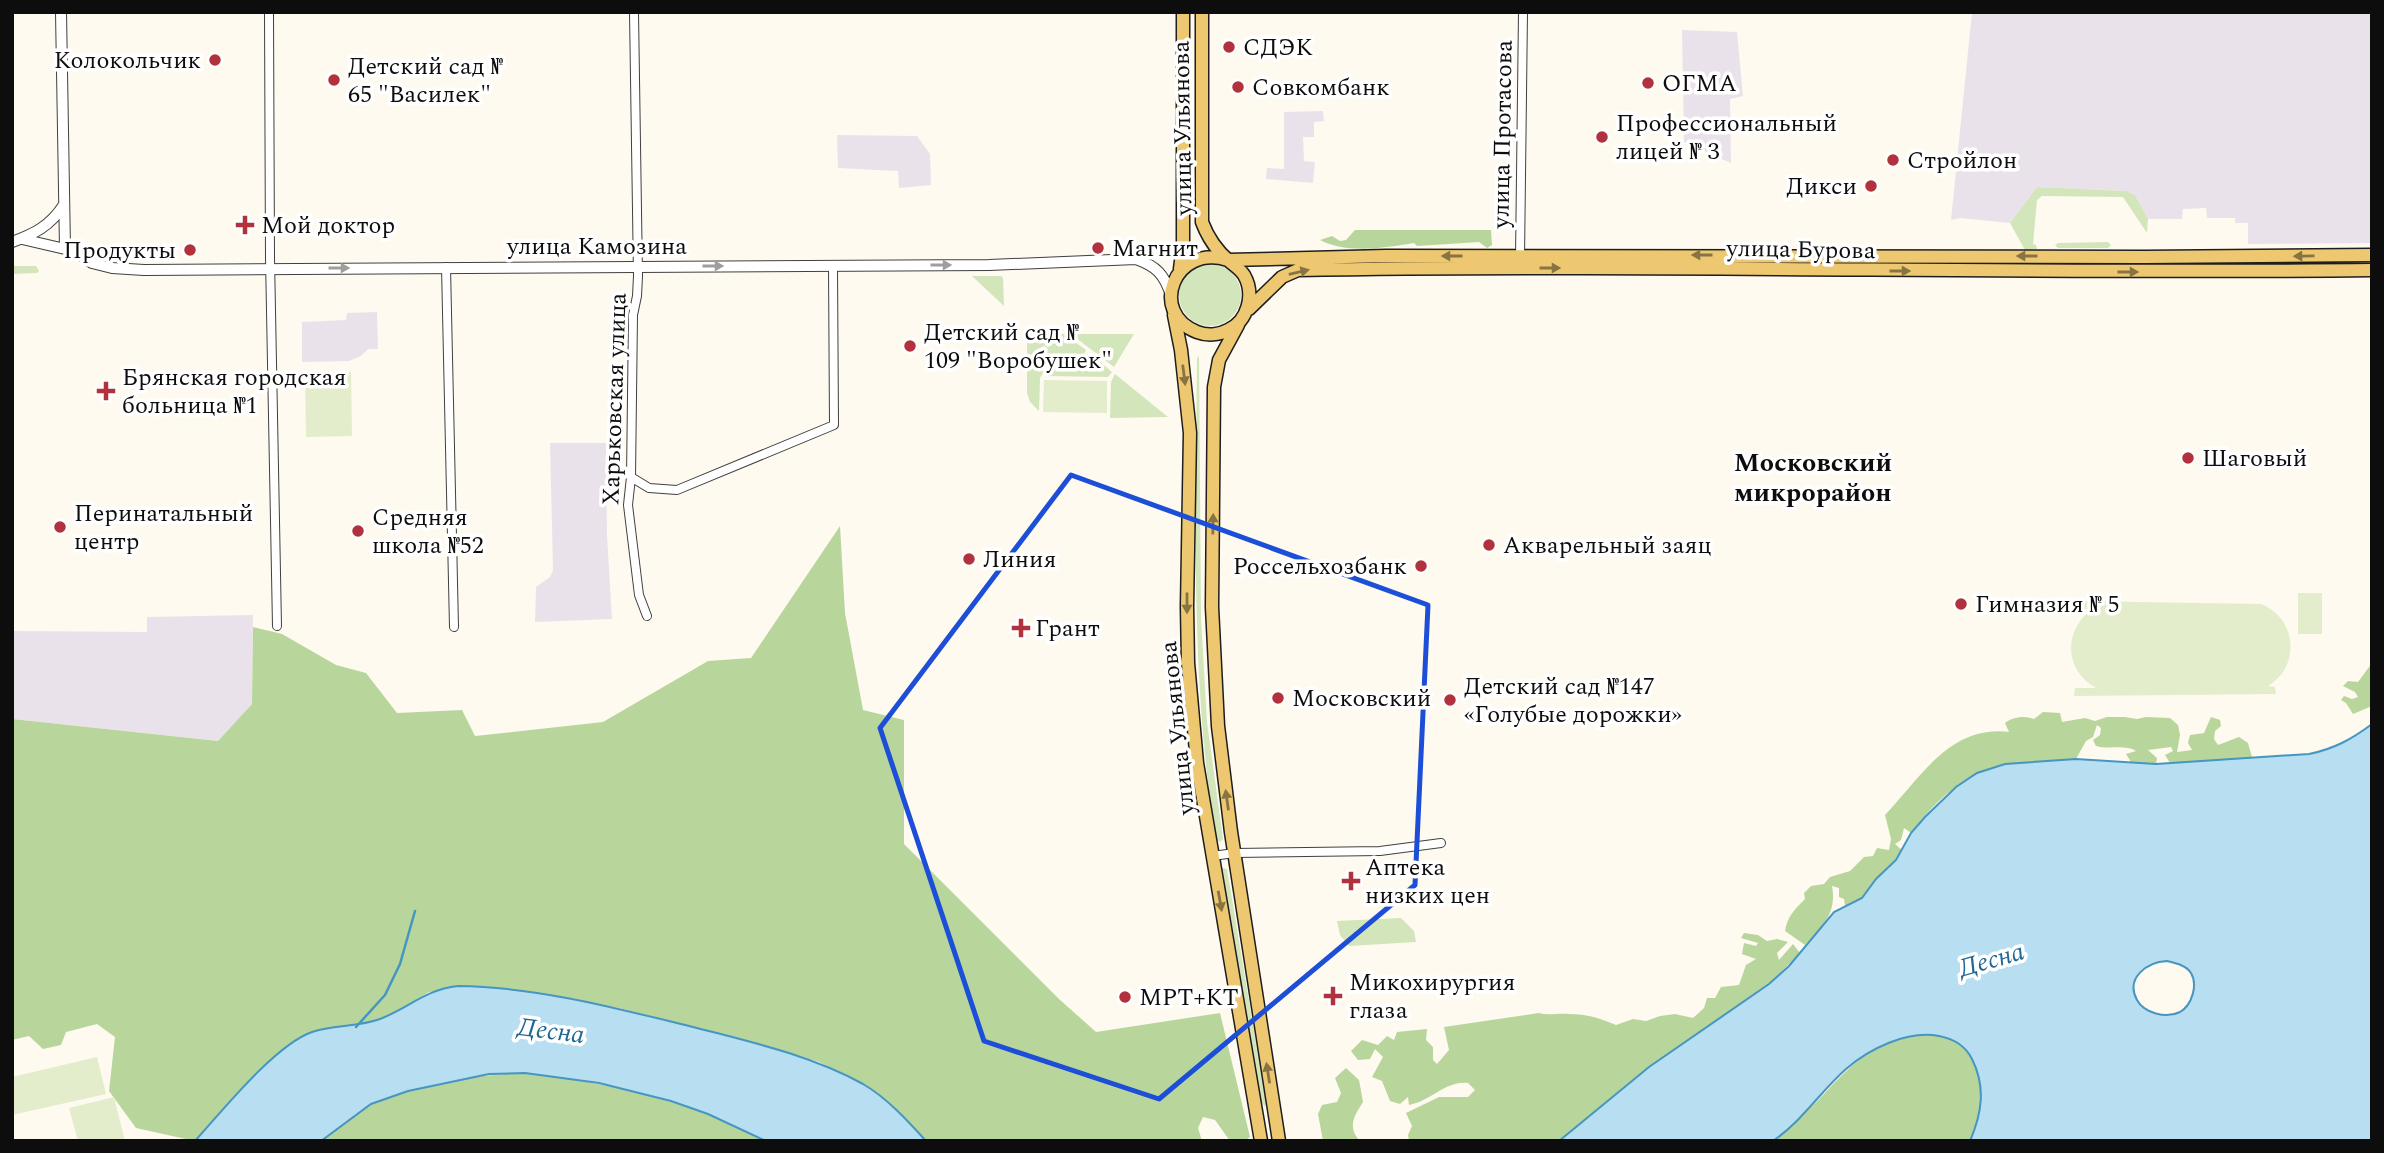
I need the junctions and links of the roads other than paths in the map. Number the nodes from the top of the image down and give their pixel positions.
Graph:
1 (61, 12) edge
2 (269, 12) edge
3 (634, 12) edge
4 (1183, 12) edge
5 (1202, 12) edge
6 (1524, 12) edge
7 (64, 206) junction
8 (17, 241) edge
9 (65, 248) junction
10 (2372, 255) edge
11 (1228, 260) junction
12 (1521, 262) junction
13 (446, 267) junction
14 (638, 267) junction
15 (833, 267) junction
16 (270, 268) junction
17 (1180, 270) junction
18 (2372, 270) edge
19 (1172, 301) junction
20 (1242, 317) junction
21 (631, 477) junction
22 (647, 616) dead end
23 (277, 626) dead end
24 (454, 627) dead end
25 (1441, 843) dead end
26 (1235, 852) junction
27 (1212, 856) junction
28 (1261, 1141) edge
29 (1279, 1141) edge

1 - 7 street
2 - 16 street
3 - 14 street, Харьковская улица
4 - 17 main road, улица Ульянова
5 - 11 main road, улица Ульянова
6 - 12 street, улица Протасова
7 - 8 street
7 - 9 street
8 - 9 street, улица Камозина
9 - 16 street, улица Камозина
10 -> 12 main road, улица Бурова
12 -> 11 main road, улица Бурова
11 - 17 main road
11 - 20 main road
12 -> 18 main road, улица Бурова
20 -> 12 main road, улица Бурова
13 - 14 street, улица Камозина
16 -> 13 street, улица Камозина
13 - 24 street
14 -> 15 street, улица Камозина
14 - 21 street, Харьковская улица
15 -> 19 street, улица Камозина
15 - 21 street
16 - 23 street
17 - 19 main road
19 - 20 main road
19 -> 27 main road, улица Ульянова
26 -> 20 main road, улица Ульянова
21 - 22 street, Харьковская улица
25 - 26 street
26 - 27 street
29 -> 26 main road, улица Ульянова
27 -> 28 main road, улица Ульянова

